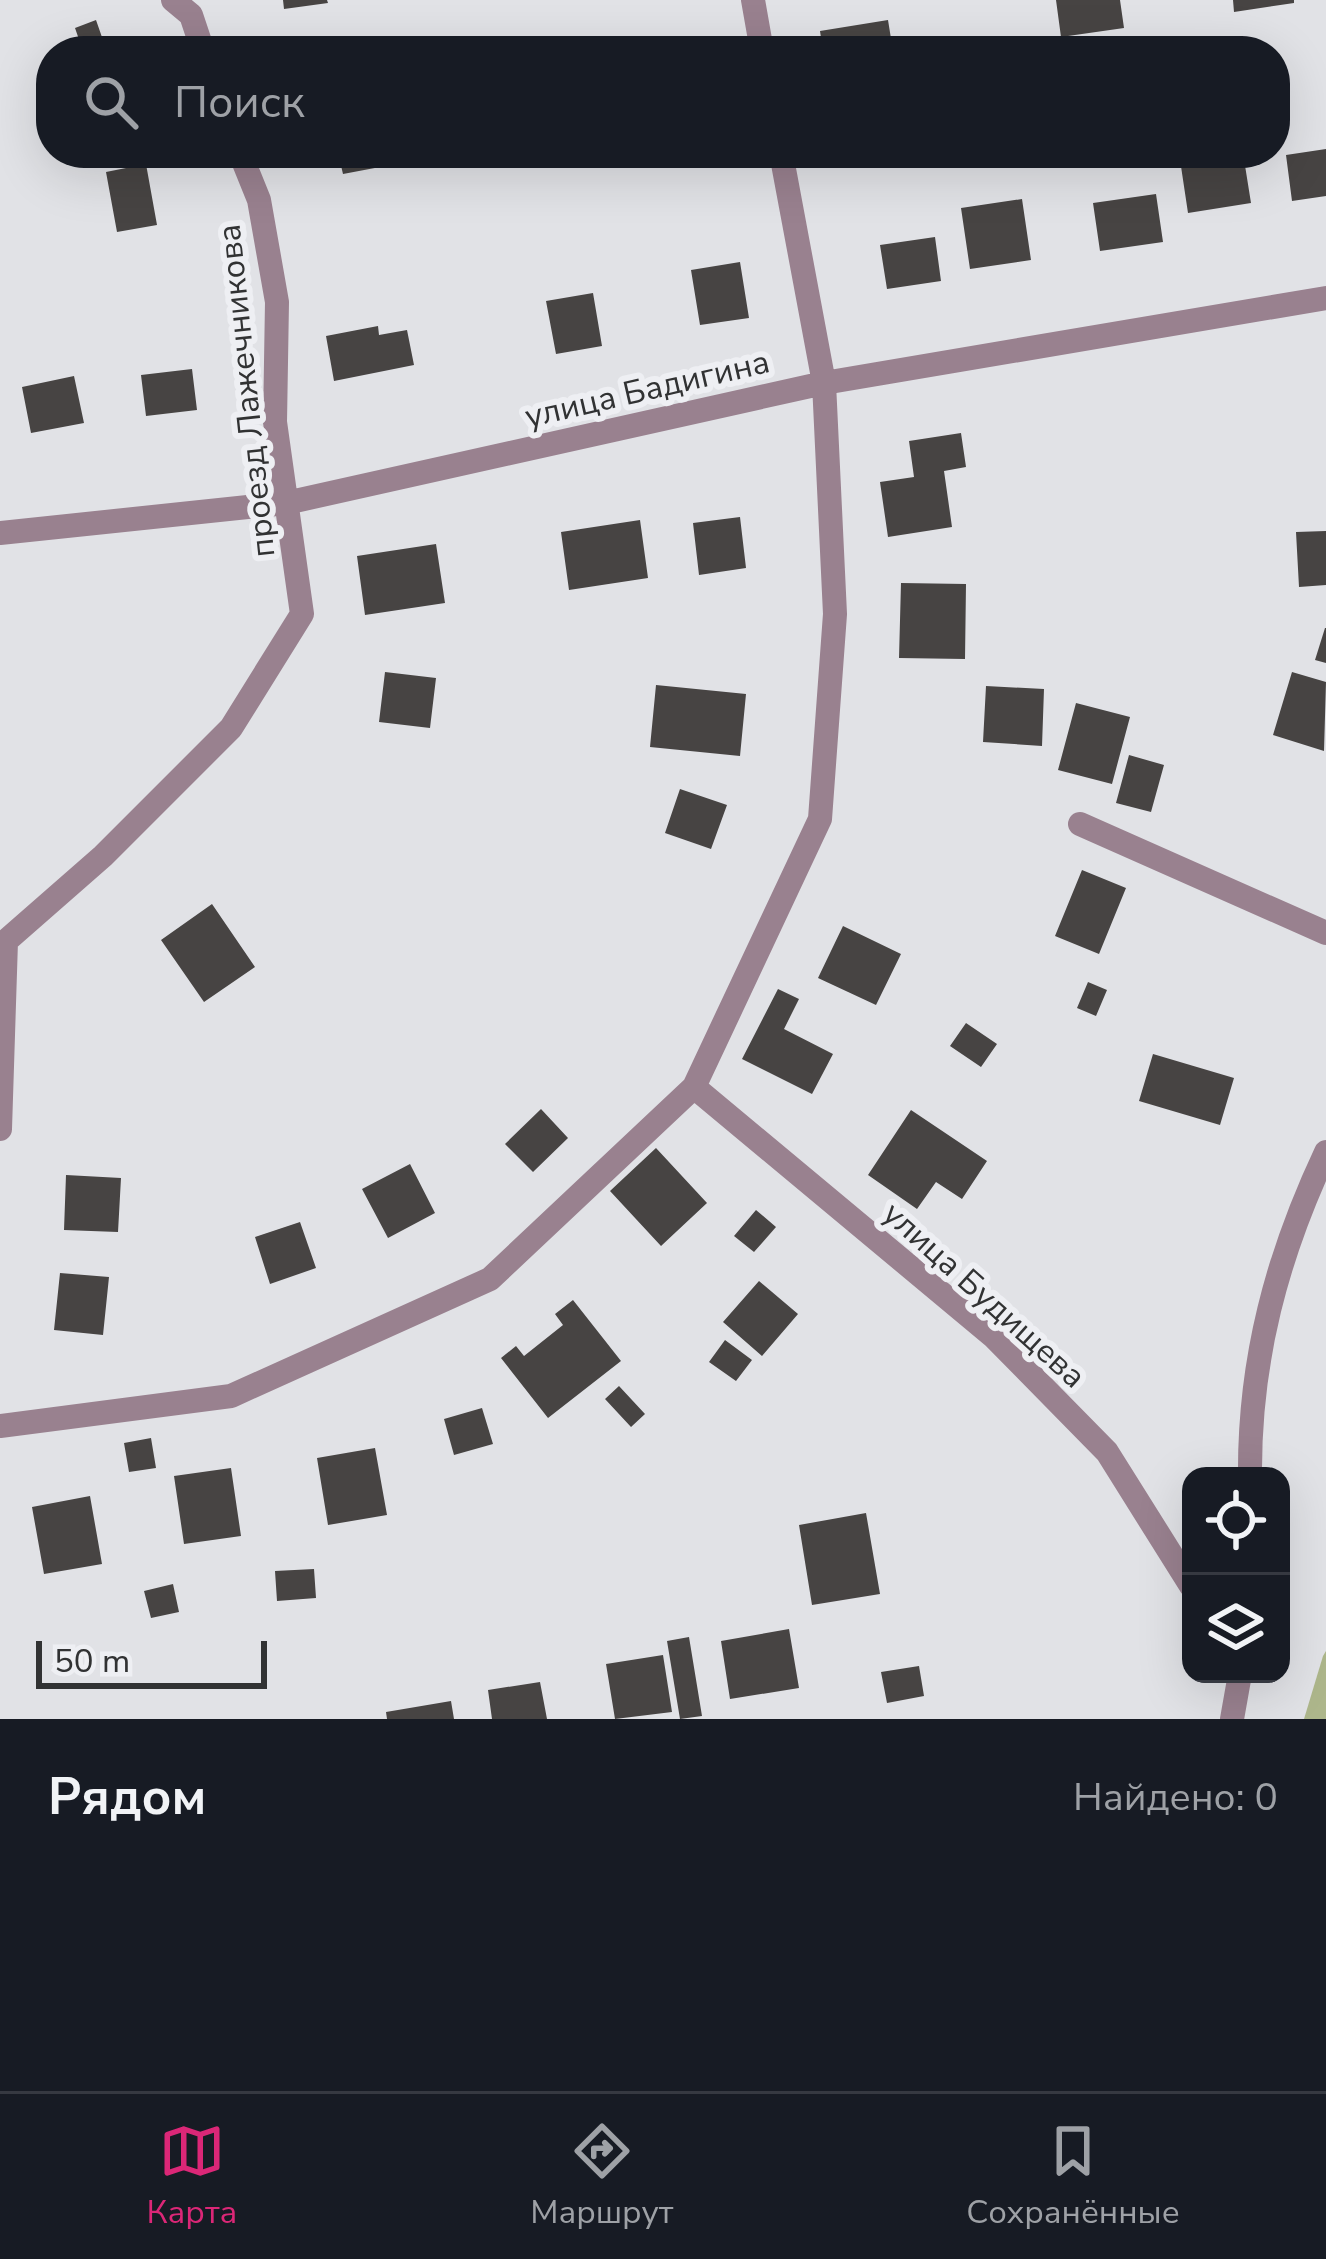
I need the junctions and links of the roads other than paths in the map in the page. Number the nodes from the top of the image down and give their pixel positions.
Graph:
1 (173, 0) edge
2 (752, 0) edge
3 (198, 36) edge
4 (759, 36) edge
5 (246, 168) edge
6 (784, 168) edge
7 (1317, 298) edge
8 (824, 382) junction
9 (286, 503) junction
10 (0, 533) edge
11 (1080, 824) dead end
12 (1326, 933) edge
13 (3, 938) edge
14 (694, 1088) junction
15 (0, 1129) edge
16 (1326, 1152) edge
17 (0, 1426) edge
18 (1250, 1467) edge
19 (1184, 1575) edge
20 (1238, 1683) edge
21 (1232, 1719) edge

1 - 3 street
2 - 4 street
5 - 9 street, проезд Лажечникова
6 - 8 street
7 - 8 street, улица Бадигина
8 - 9 street, улица Бадигина
8 - 14 street
9 - 10 street, улица Бадигина
9 - 13 street, проезд Лажечникова
11 - 12 street
13 - 15 street, проезд Лажечникова
14 - 17 street
14 - 19 street, улица Будищева
16 - 18 street
20 - 21 street

